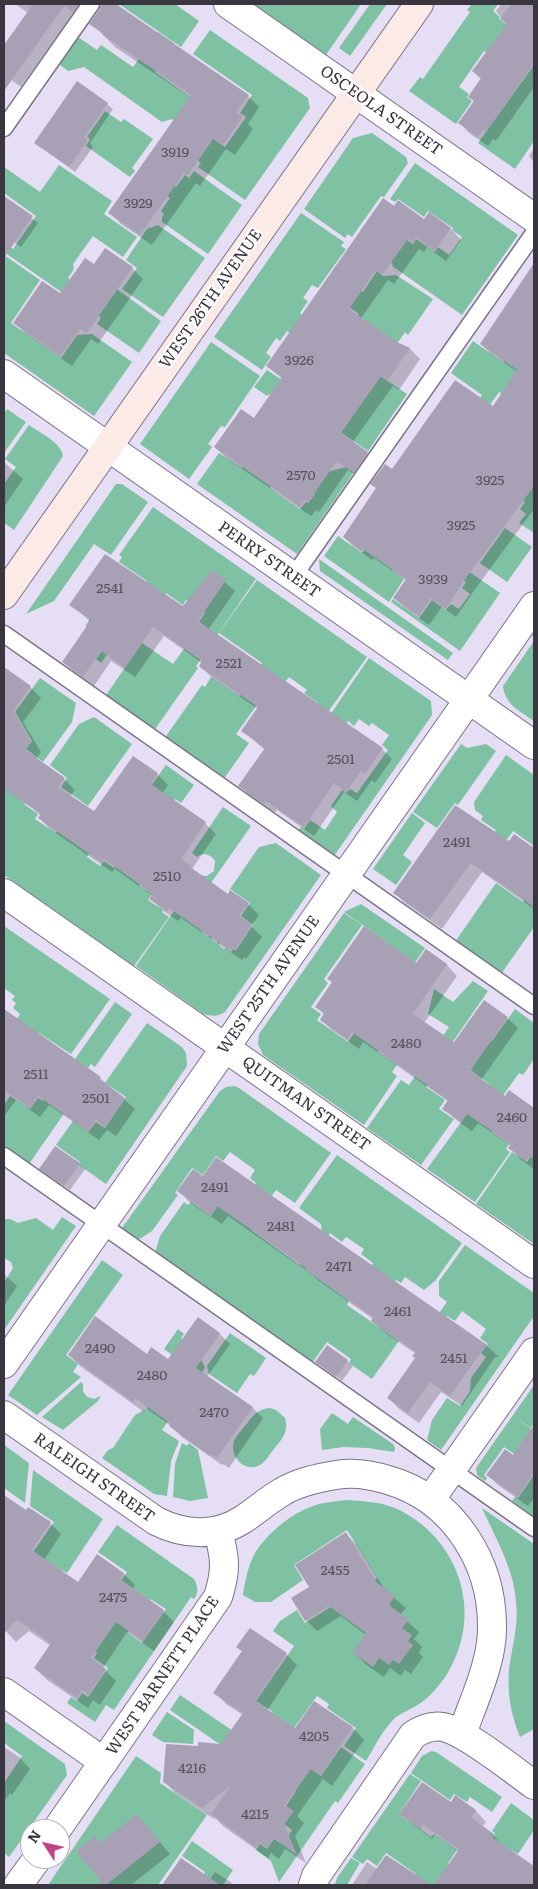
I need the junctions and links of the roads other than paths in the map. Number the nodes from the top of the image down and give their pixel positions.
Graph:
1 (91, 4) edge
2 (228, 4) edge
3 (419, 4) edge
4 (356, 94) junction
5 (6, 121) edge
6 (534, 218) edge
7 (534, 233) edge
8 (4, 374) edge
9 (107, 447) junction
10 (294, 577) junction
11 (4, 595) edge
12 (534, 606) edge
13 (4, 634) edge
14 (469, 700) junction
15 (534, 745) edge
16 (347, 874) junction
17 (4, 893) edge
18 (534, 1006) edge
19 (225, 1048) junction
20 (4, 1156) edge
21 (101, 1225) junction
22 (534, 1264) edge
23 (534, 1352) edge
24 (4, 1364) edge
25 (4, 1415) edge
26 (451, 1470) junction
27 (430, 1499) junction
28 (534, 1528) edge
29 (218, 1530) junction
30 (4, 1692) edge
31 (462, 1734) junction
32 (104, 1762) junction
33 (534, 1785) edge
34 (65, 1819) edge
35 (30, 1869) edge
36 (18, 1885) edge
37 (313, 1885) edge

1 - 5 lane
2 - 4 street, OSCEOLA STREET
3 - 4 street, WEST 26TH AVENUE
4 - 6 street, OSCEOLA STREET
4 - 9 street, WEST 26TH AVENUE
7 - 10 lane
8 - 9 street, PERRY STREET
9 - 10 street, PERRY STREET
9 - 11 street, WEST 26TH AVENUE
10 - 14 street, PERRY STREET
12 - 14 street, WEST 25TH AVENUE
13 - 16 lane
14 - 15 street, PERRY STREET
14 - 16 street, WEST 25TH AVENUE
16 - 18 lane
16 - 19 street, WEST 25TH AVENUE
17 - 19 street, QUITMAN STREET
19 - 21 street, WEST 25TH AVENUE
19 - 22 street, QUITMAN STREET
20 - 21 lane
21 - 24 street, WEST 25TH AVENUE
21 - 26 lane
23 - 26 street
25 - 29 street, RALEIGH STREET
26 - 27 street
26 - 28 lane
27 - 29 street
27 - 31 street
29 - 32 street, WEST BARNETT PLACE
30 - 32 street
31 - 33 street
31 - 37 street
32 - 34 street, WEST BARNETT PLACE
35 - 36 street

